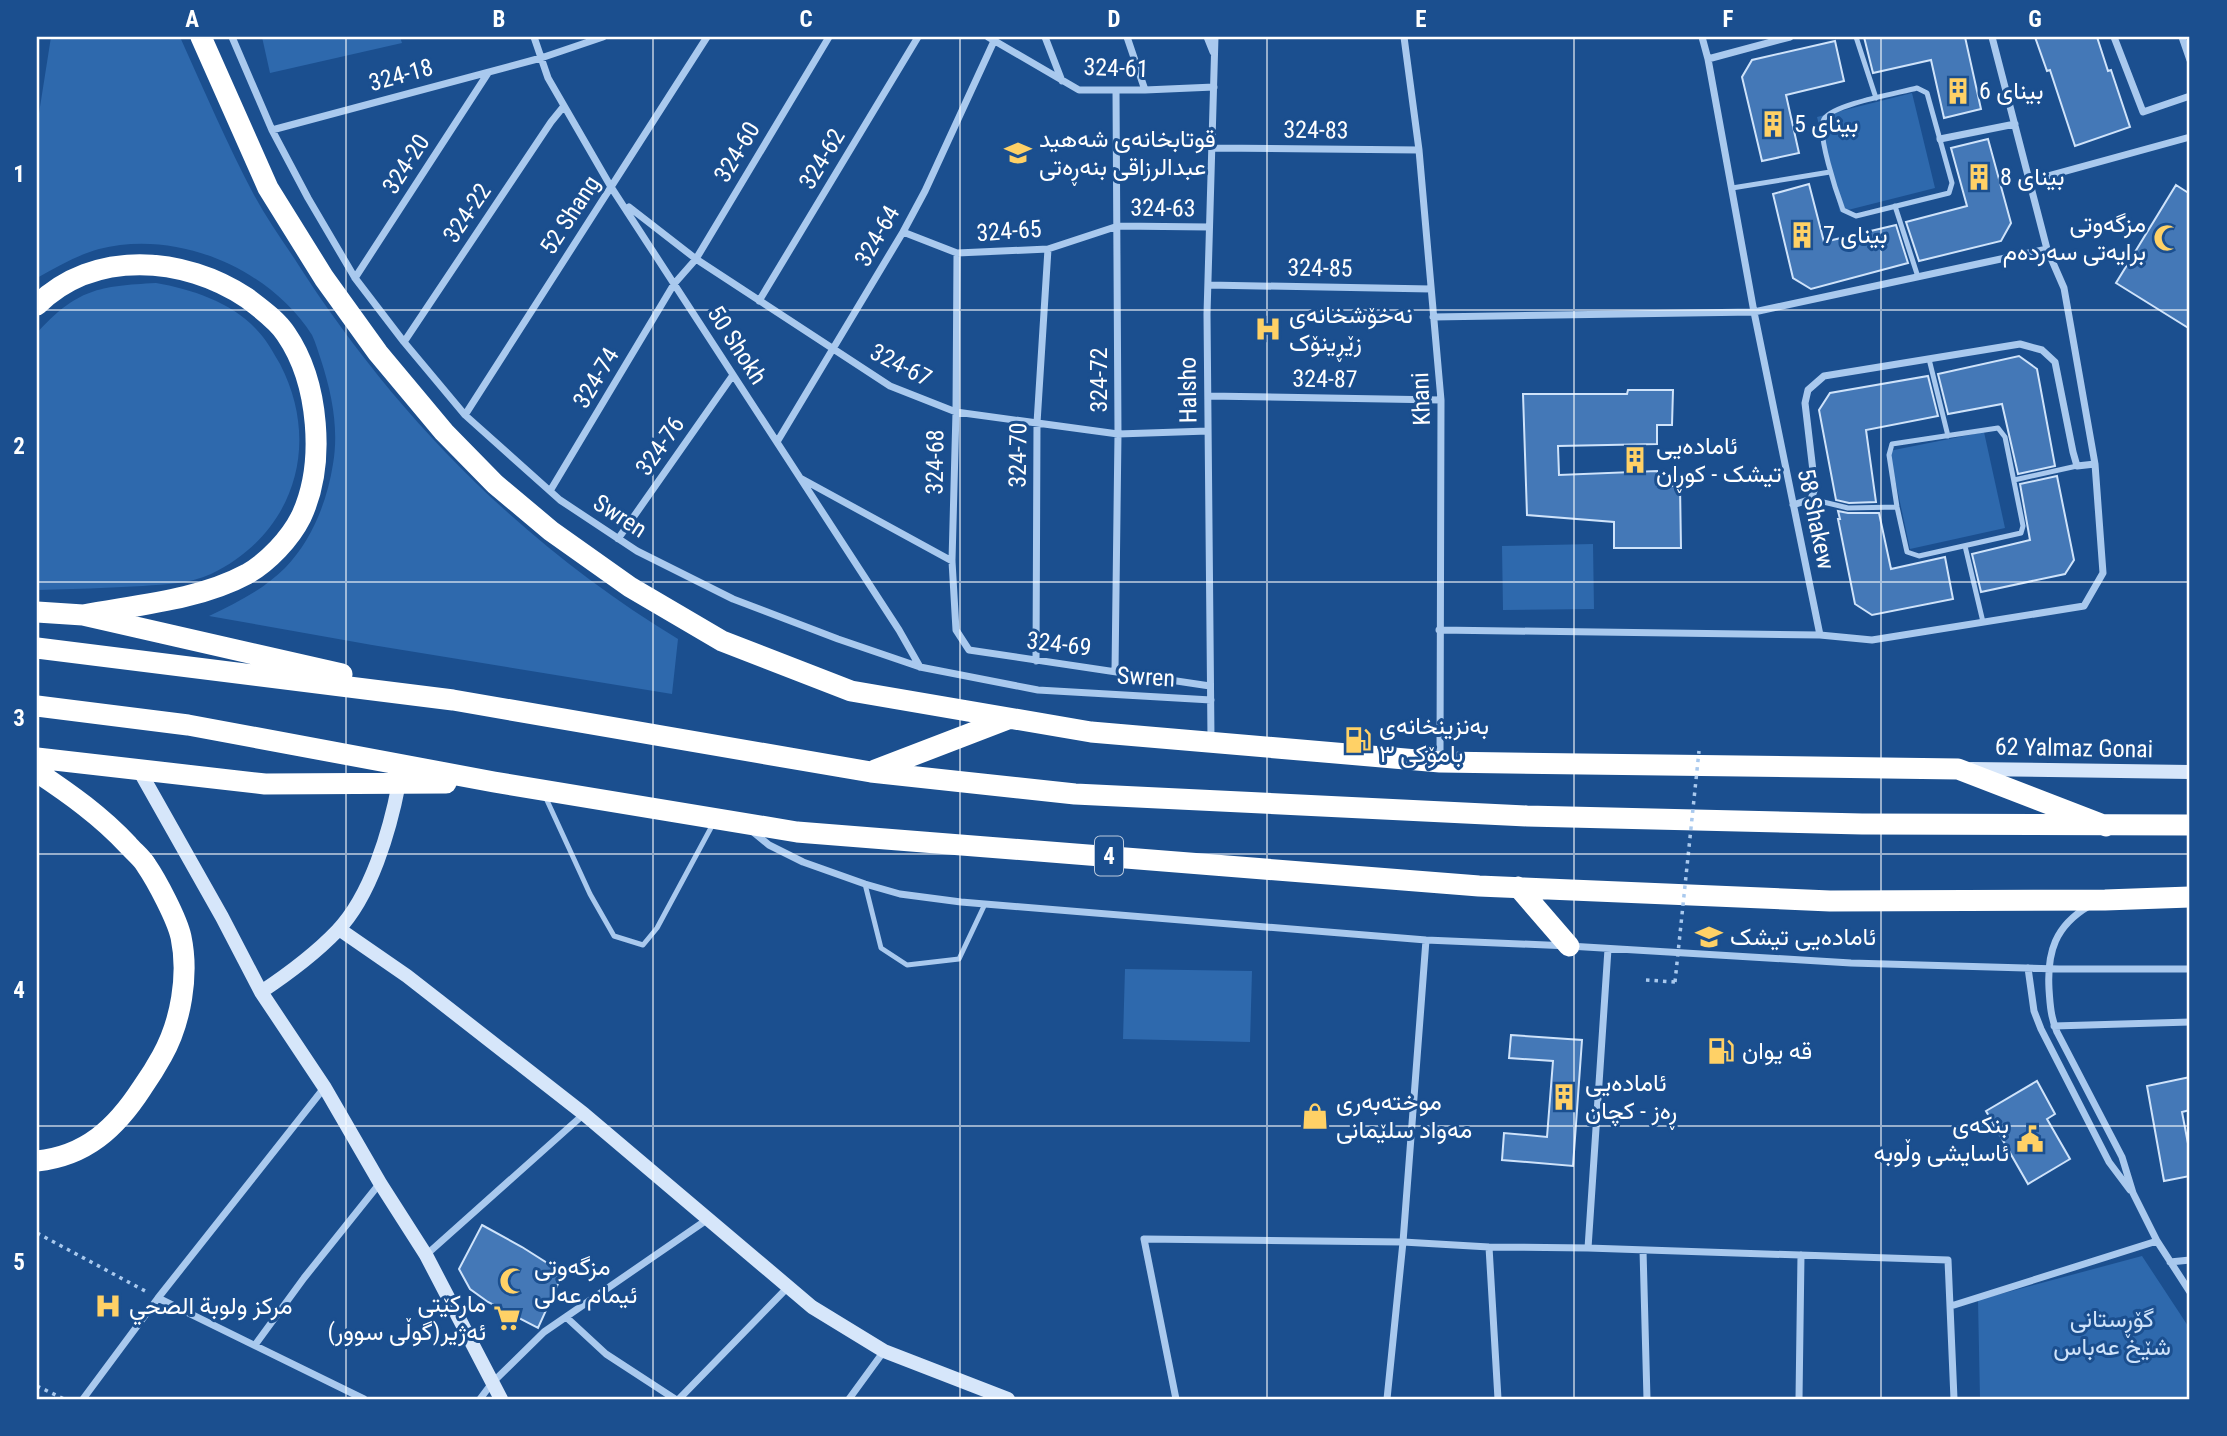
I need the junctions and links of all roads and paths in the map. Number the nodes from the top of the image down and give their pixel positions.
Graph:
1 (201, 37) edge
2 (232, 37) edge
3 (534, 37) edge
4 (603, 37) edge
5 (708, 37) edge
6 (829, 37) edge
7 (918, 37) edge
8 (1045, 37) edge
9 (1127, 37) edge
10 (1207, 37) edge
11 (1215, 37) edge
12 (1404, 37) edge
13 (1702, 37) edge
14 (1790, 37) edge
15 (1856, 37) edge
16 (1992, 37) edge
17 (2114, 37) edge
18 (2182, 37) edge
19 (991, 39) edge
20 (1215, 57) junction
21 (541, 58) junction
22 (1708, 60) junction
23 (2190, 60) edge
24 (489, 72) junction
25 (1062, 80) junction
26 (1214, 87) junction
27 (1116, 90) junction
28 (1145, 90) junction
29 (2190, 96) edge
30 (1875, 98) junction
31 (564, 106) junction
32 (2015, 124) junction
33 (272, 130) junction
34 (2190, 137) edge
35 (1940, 139) junction
36 (1212, 148) junction
37 (1419, 150) junction
38 (1830, 172) junction
39 (2030, 181) junction
40 (611, 187) junction
41 (1732, 188) junction
42 (623, 203) junction
43 (1895, 206) junction
44 (1118, 226) junction
45 (1209, 228) junction
46 (903, 232) junction
47 (2047, 248) junction
48 (1048, 249) junction
49 (957, 253) junction
50 (696, 259) junction
51 (1918, 276) junction
52 (355, 278) junction
53 (674, 284) junction
54 (1208, 285) junction
55 (1431, 289) junction
56 (759, 301) junction
57 (37, 304) edge
58 (1754, 313) junction
59 (1433, 317) junction
60 (404, 342) junction
61 (832, 349) junction
62 (1929, 359) junction
63 (733, 375) junction
64 (1208, 396) junction
65 (1441, 400) junction
66 (956, 412) junction
67 (465, 415) junction
68 (1037, 423) junction
69 (1208, 430) junction
70 (1118, 434) junction
71 (1948, 436) junction
72 (777, 442) junction
73 (2095, 464) junction
74 (2077, 466) junction
75 (800, 478) junction
76 (2014, 480) junction
77 (550, 491) junction
78 (1811, 499) junction
79 (1793, 505) junction
80 (1896, 507) junction
81 (618, 538) junction
82 (1965, 546) junction
83 (952, 561) junction
84 (37, 612) edge
85 (83, 615) junction
86 (1983, 622) junction
87 (956, 630) joint
88 (1439, 631) junction
89 (1820, 635) junction
90 (37, 648) edge
91 (1036, 661) junction
92 (920, 667) junction
93 (1115, 671) junction
94 (1210, 686) junction
95 (453, 700) junction
96 (1211, 700) junction
97 (37, 706) edge
98 (1010, 718) junction
99 (1211, 743) junction
100 (1699, 751) dead end
101 (37, 758) edge
102 (1440, 762) junction
103 (1958, 769) junction
104 (138, 770) junction
105 (37, 772) edge
106 (871, 772) junction
107 (2190, 772) edge
108 (494, 782) junction
109 (399, 783) junction
110 (542, 790) junction
111 (716, 817) junction
112 (741, 821) junction
113 (2190, 825) edge
114 (2106, 826) junction
115 (865, 884) junction
116 (1518, 887) junction
117 (2190, 897) edge
118 (2105, 900) junction
119 (985, 904) junction
120 (339, 929) junction
121 (1426, 940) junction
122 (1569, 946) junction
123 (1608, 949) junction
124 (2028, 968) junction
125 (2048, 969) junction
126 (2190, 969) edge
127 (1646, 980) dead end
128 (261, 992) junction
129 (2190, 1022) edge
130 (2054, 1026) junction
131 (325, 1088) junction
132 (584, 1114) junction
133 (37, 1161) edge
134 (380, 1183) junction
135 (2133, 1193) junction
136 (708, 1219) junction
137 (37, 1233) edge
138 (1403, 1241) junction
139 (2157, 1241) junction
140 (1489, 1247) junction
141 (1588, 1248) junction
142 (1643, 1250) junction
143 (426, 1255) junction
144 (1801, 1255) junction
145 (2190, 1260) edge
146 (2171, 1262) junction
147 (788, 1287) junction
148 (2190, 1292) edge
149 (158, 1298) junction
150 (1951, 1306) junction
151 (566, 1317) junction
152 (255, 1345) junction
153 (884, 1351) junction
154 (492, 1383) junction
155 (37, 1386) edge
156 (64, 1399) edge
157 (83, 1399) edge
158 (363, 1399) edge
159 (480, 1399) edge
160 (501, 1399) edge
161 (677, 1399) edge
162 (849, 1399) edge
163 (1008, 1399) edge
164 (1176, 1399) edge
165 (1387, 1399) edge
166 (1497, 1399) edge
167 (1647, 1399) edge
168 (1799, 1399) edge
169 (1954, 1399) edge

1 - 98 highway
2 - 33 street, Swren
3 - 21 street, 50 Shokh
4 - 21 street, 324-18
5 - 40 street, 52 Shang
6 - 50 street, 324-60
7 - 56 street, 324-62
8 - 25 street
9 - 28 street
10 - 20 street
11 - 20 street, Halsho
12 - 37 street, Khani
13 - 22 street, 58 Shakew
14 - 22 street
15 - 30 lane
16 - 32 street
17 - 29 street
18 - 23 street
19 - 25 street, 324-61
19 - 46 street, 324-64
20 - 26 street, Halsho
21 - 24 street, 324-18
21 - 31 street, 50 Shokh
22 - 41 street, 58 Shakew
24 - 33 street, 324-18
24 - 52 street, 324-20
25 - 27 street, 324-61
26 - 28 street, 324-61
26 - 36 street, Halsho
27 - 28 street, 324-61
27 - 44 street, 324-72
30 - 35 lane
30 - 38 lane
31 - 40 street, 50 Shokh
31 - 60 street, 324-22
32 - 35 street
32 - 39 street
33 - 52 street, Swren
34 - 39 street
35 - 43 lane
36 - 37 street, 324-83
36 - 45 street, Halsho
37 - 55 street, Khani
38 - 41 lane
38 - 43 lane
39 - 47 street
40 - 42 street, 50 Shokh
40 - 67 street, 52 Shang
41 - 58 street, 58 Shakew
42 - 50 street, 324-67
42 - 53 street, 50 Shokh
43 - 51 lane
44 - 45 street, 324-63
44 - 48 street, 324-65
44 - 70 street, 324-72
45 - 54 street, Halsho
46 - 49 street, 324-65
46 - 61 street, 324-64
47 - 51 street
47 - 73 street
48 - 49 street, 324-65
48 - 68 street, 324-70
49 - 66 street, 324-68
50 - 53 street, 324-60
50 - 56 street, 324-67
51 - 58 street
52 - 60 street, Swren
53 - 63 street, 50 Shokh
53 - 77 street, 324-74
54 - 55 street, 324-85
54 - 64 street, Halsho
55 - 59 street, Khani
56 - 61 street, 324-67
57 - 85 highway
58 - 59 street
58 - 79 street, 58 Shakew
59 - 65 street, Khani
60 - 67 street, Swren
61 - 66 street, 324-67
61 - 72 street, 324-64
62 - 71 lane
62 - 74 street
62 - 78 street
63 - 72 street, 50 Shokh
63 - 81 street, 324-76
64 - 65 street, 324-87
64 - 69 street, Halsho
65 - 88 street, Khani
66 - 68 street, 324-67
66 - 83 street, 324-68
67 - 77 street, Swren
68 - 70 street, 324-67
68 - 91 street, 324-70
69 - 70 street, 324-67
69 - 94 street, Halsho
70 - 93 street, 324-72
71 - 76 lane
71 - 80 lane
72 - 75 street, 50 Shokh
73 - 74 street
73 - 86 street
74 - 76 lane
75 - 83 street
75 - 92 street, 50 Shokh
76 - 82 lane
77 - 81 street, Swren
78 - 79 street
78 - 80 lane
79 - 89 street, 58 Shakew
80 - 82 lane
81 - 92 street, Swren
82 - 86 lane
83 - 87 street, 324-68
84 - 85 highway
85 - 95 highway
86 - 89 street
87 - 91 street, 324-69
88 - 89 street
88 - 102 street, Khani
90 - 95 highway
91 - 93 street, 324-69
92 - 96 street, Swren
93 - 94 street, 324-69
94 - 96 street, Halsho
95 - 106 highway
96 - 99 street, Halsho
97 - 108 highway, 4
98 - 99 highway
98 - 106 highway
99 - 102 highway
100 - 127 path, bridge
101 - 104 highway
102 - 103 highway
103 - 107 street, 62 Yalmaz Gonai
103 - 114 highway
104 - 109 highway
104 - 128 street
105 - 133 highway
106 - 114 highway
108 - 109 highway
108 - 110 highway, 4
109 - 120 street
110 - 111 highway, 4
110 - 111 lane
111 - 112 highway, 4
112 - 115 street
112 - 116 highway, 4
113 - 114 highway
115 - 119 street
115 - 119 lane
116 - 118 highway, 4
116 - 122 highway
117 - 118 highway, 4
118 - 125 street
119 - 121 street
120 - 128 street
120 - 132 street
121 - 122 street
121 - 138 street
122 - 123 street
123 - 124 street
123 - 141 street
124 - 125 street
124 - 135 street
125 - 126 street
125 - 130 street
128 - 131 street
129 - 130 street
130 - 135 street
131 - 134 street
131 - 149 street
132 - 136 street
132 - 143 street
134 - 143 street
134 - 152 street
135 - 139 street
136 - 147 street
136 - 151 street
137 - 149 path
138 - 140 street
138 - 164 street
138 - 165 street
139 - 146 street
139 - 150 street
140 - 141 street
140 - 166 street
141 - 142 street
142 - 144 street
142 - 167 street
143 - 154 street
144 - 150 street
144 - 168 street
145 - 146 street
146 - 148 street
147 - 153 street
147 - 161 street
149 - 152 street
149 - 157 street
150 - 169 street
151 - 154 street
151 - 161 street
152 - 158 street
153 - 162 street
153 - 163 street
154 - 159 street
154 - 160 street
155 - 156 path

